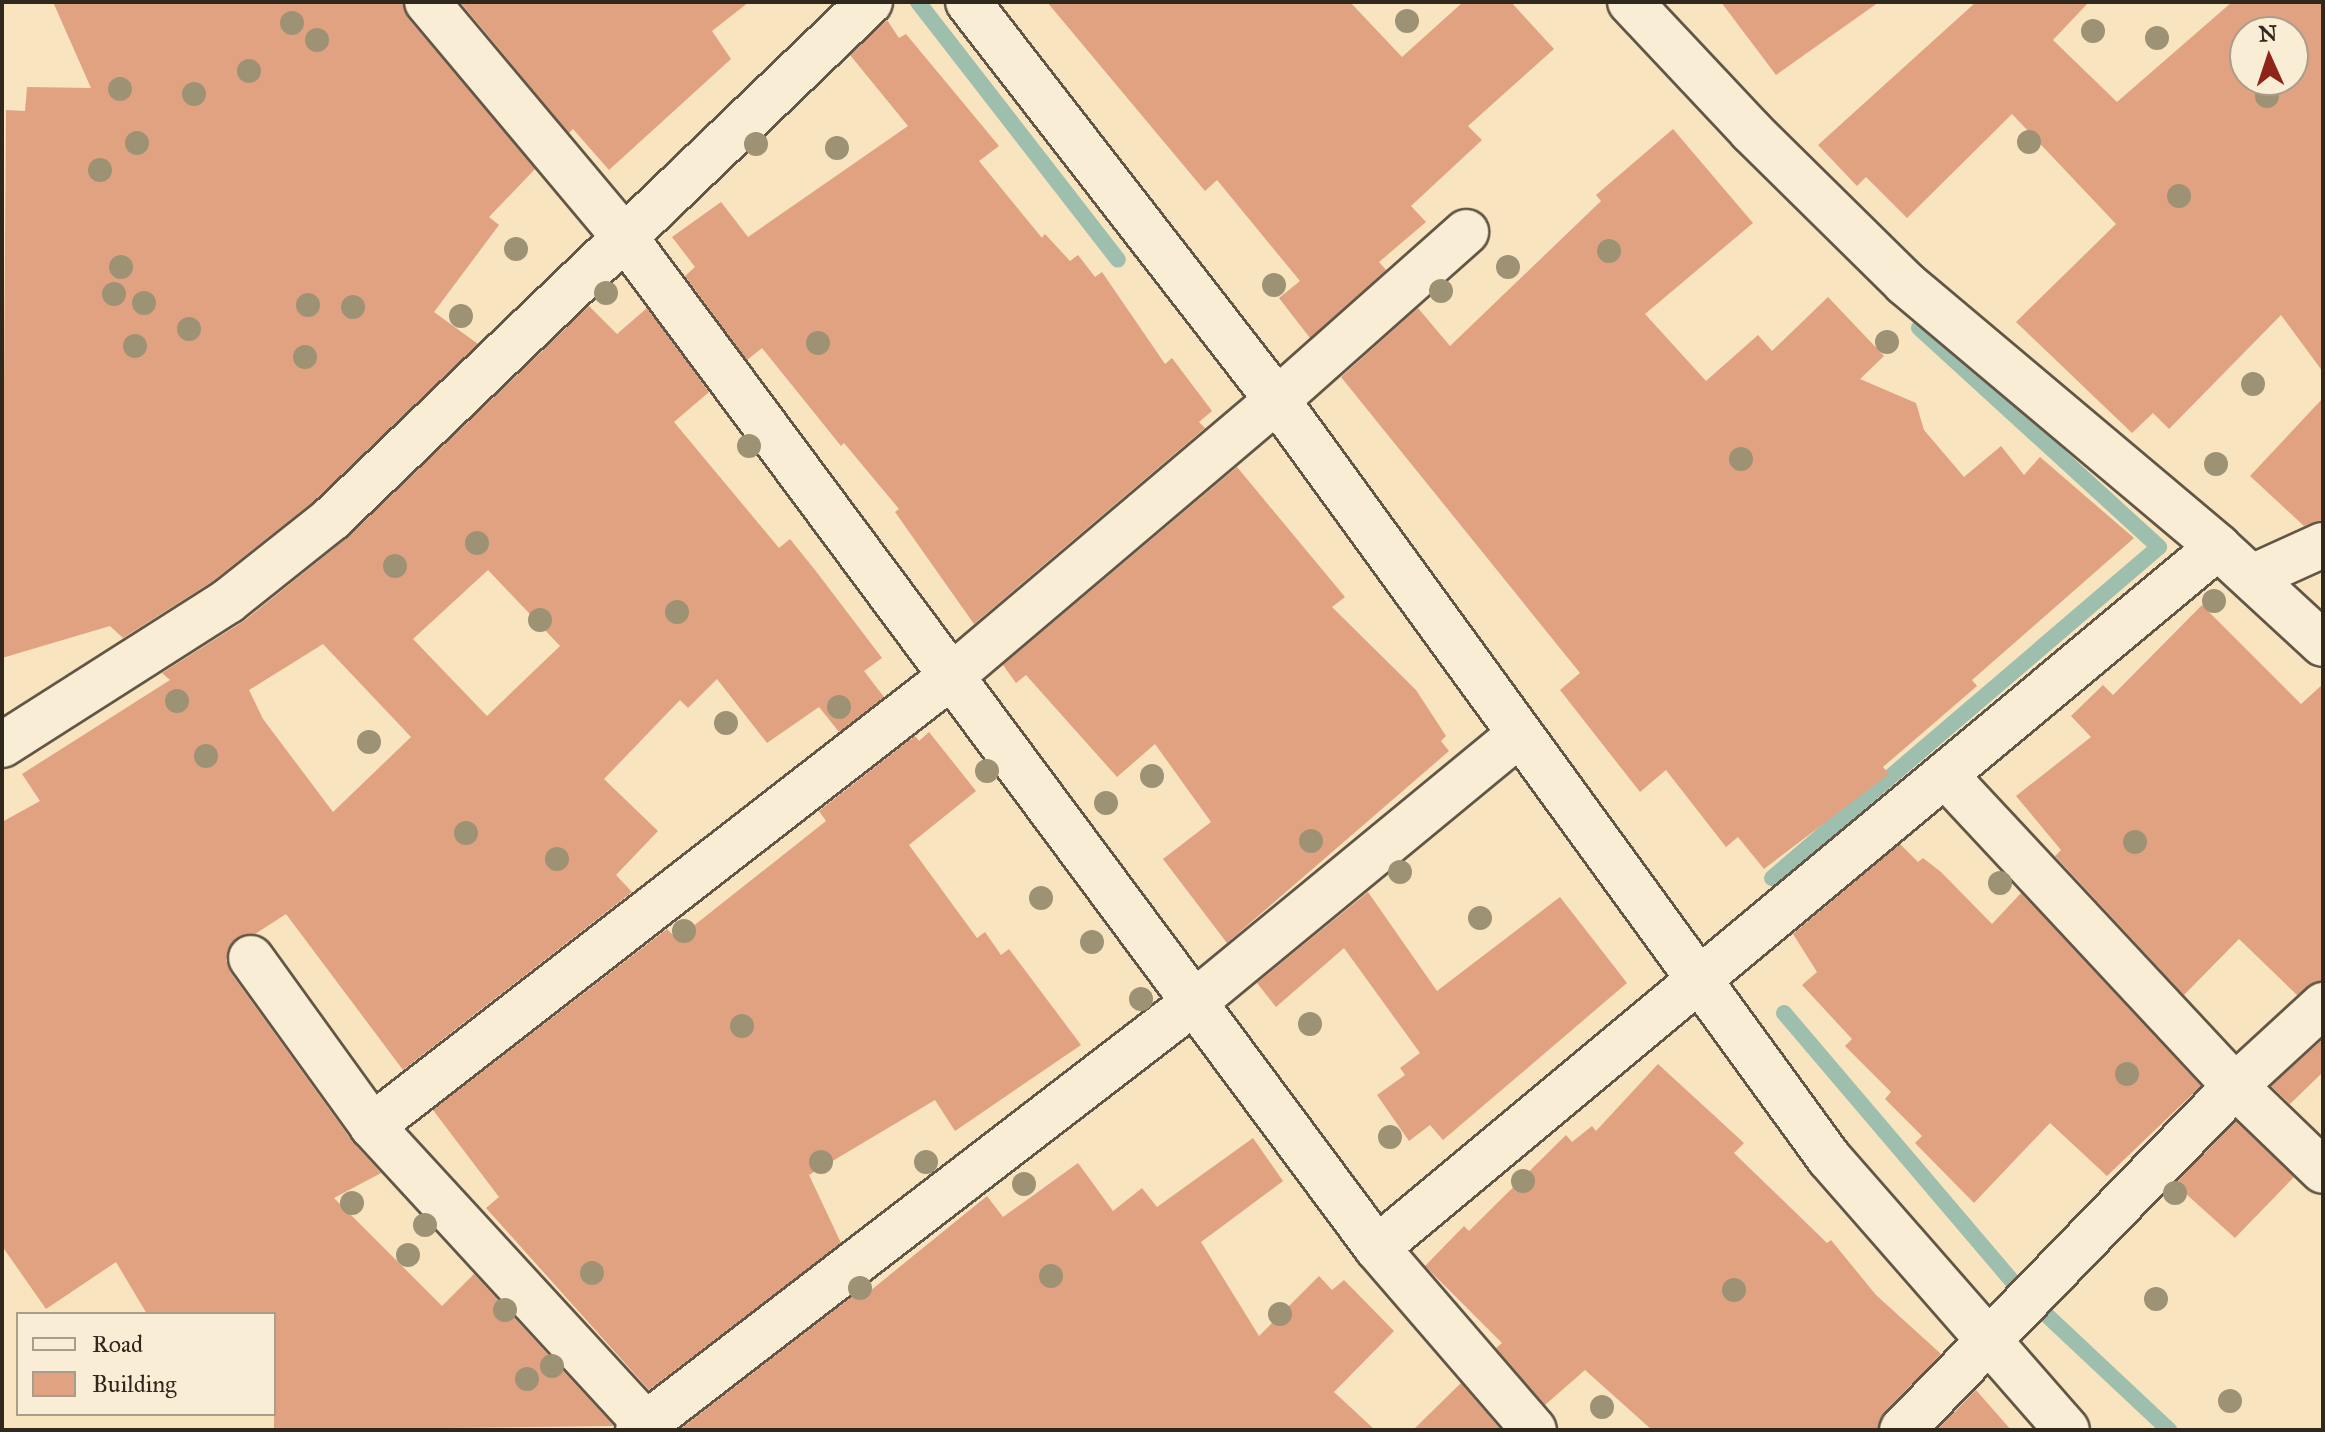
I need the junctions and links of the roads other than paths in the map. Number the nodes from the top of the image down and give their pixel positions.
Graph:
1 (427, 2) edge
2 (870, 2) edge
3 (968, 2) edge
4 (1630, 2) edge
5 (1466, 232) dead end
6 (627, 240) junction
7 (1277, 400) junction
8 (2323, 545) edge
9 (2218, 547) junction
10 (2252, 577) junction
11 (2323, 644) edge
12 (954, 674) junction
13 (1520, 734) junction
14 (2, 745) edge
15 (1945, 775) junction
16 (251, 958) dead end
17 (1696, 979) junction
18 (1197, 1000) junction
19 (2323, 1005) edge
20 (2235, 1086) junction
21 (372, 1126) junction
22 (2323, 1171) edge
23 (1377, 1248) junction
24 (1989, 1339) junction
25 (642, 1427) edge
26 (1534, 1430) edge
27 (1902, 1430) edge
28 (2067, 1430) edge

1 - 6 street
2 - 6 street
3 - 7 street
4 - 9 street
5 - 7 street
6 - 12 street
6 - 14 street
7 - 12 street
7 - 13 street
8 - 10 street
9 - 10 street
9 - 15 street
10 - 11 street
12 - 18 street
12 - 21 street
13 - 17 street
13 - 18 street
15 - 17 street
15 - 20 street
16 - 21 street
17 - 23 street
17 - 24 street
18 - 23 street
18 - 25 street
19 - 20 street
20 - 22 street
20 - 24 street
21 - 25 street
23 - 26 street
24 - 27 street
24 - 28 street

